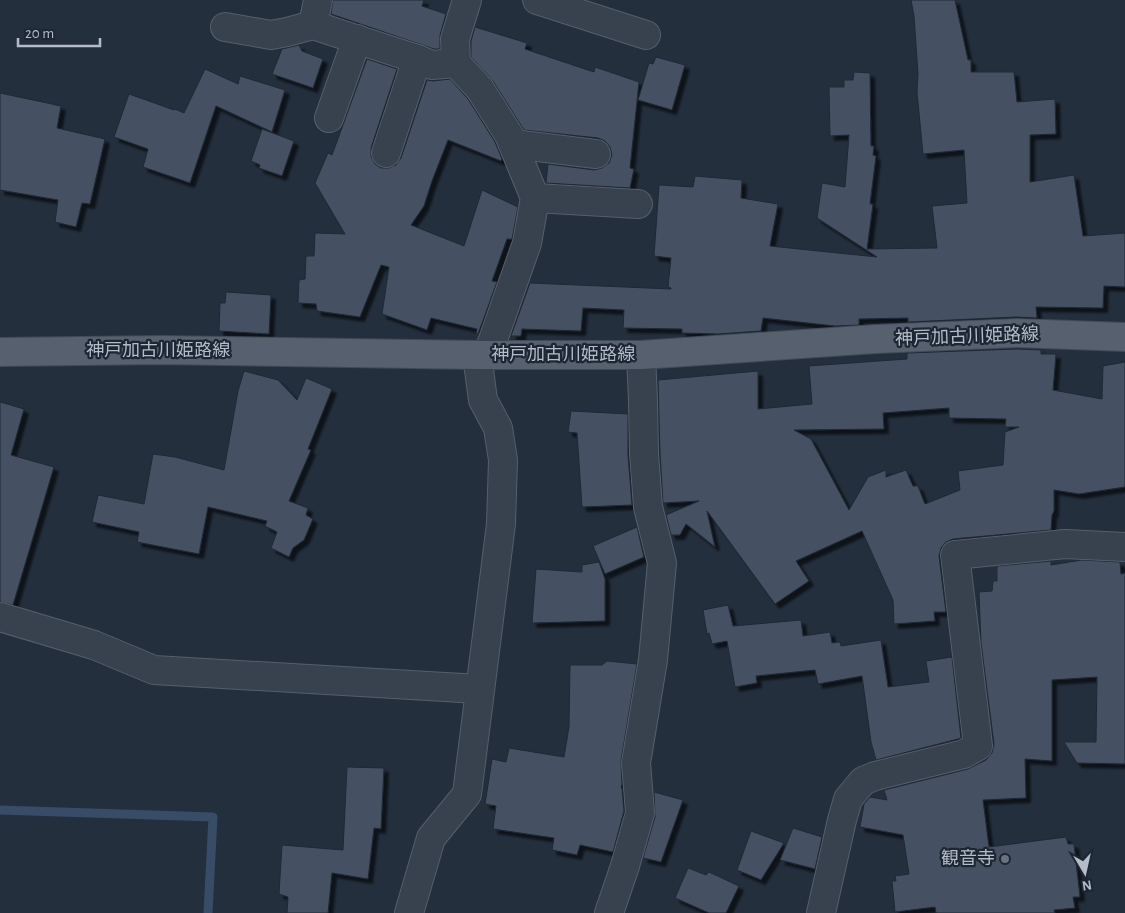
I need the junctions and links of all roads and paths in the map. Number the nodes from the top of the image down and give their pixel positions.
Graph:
1 (468, 0) edge
2 (537, 0) edge
3 (315, 13) edge
4 (225, 26) dead end
5 (646, 35) dead end
6 (357, 39) junction
7 (417, 58) junction
8 (456, 63) junction
9 (329, 118) dead end
10 (513, 144) junction
11 (386, 153) dead end
12 (596, 154) dead end
13 (535, 198) junction
14 (638, 204) dead end
15 (1125, 337) edge
16 (0, 352) edge
17 (483, 354) junction
18 (640, 355) junction
19 (1125, 548) edge
20 (0, 617) edge
21 (479, 689) junction
22 (409, 913) edge
23 (609, 913) edge
24 (821, 913) edge

1 - 8 street
2 - 5 street
3 - 4 street
3 - 6 street
6 - 7 street
6 - 9 street
7 - 8 street
7 - 11 street
8 - 10 street
10 - 12 street
10 - 13 street
13 - 14 street
13 - 17 street
15 - 18 main road, 神戸加古川姫路線
16 - 17 main road, 神戸加古川姫路線
17 - 18 main road, 神戸加古川姫路線
17 - 21 street
18 - 23 street
19 - 24 street
20 - 21 street
21 - 22 street

